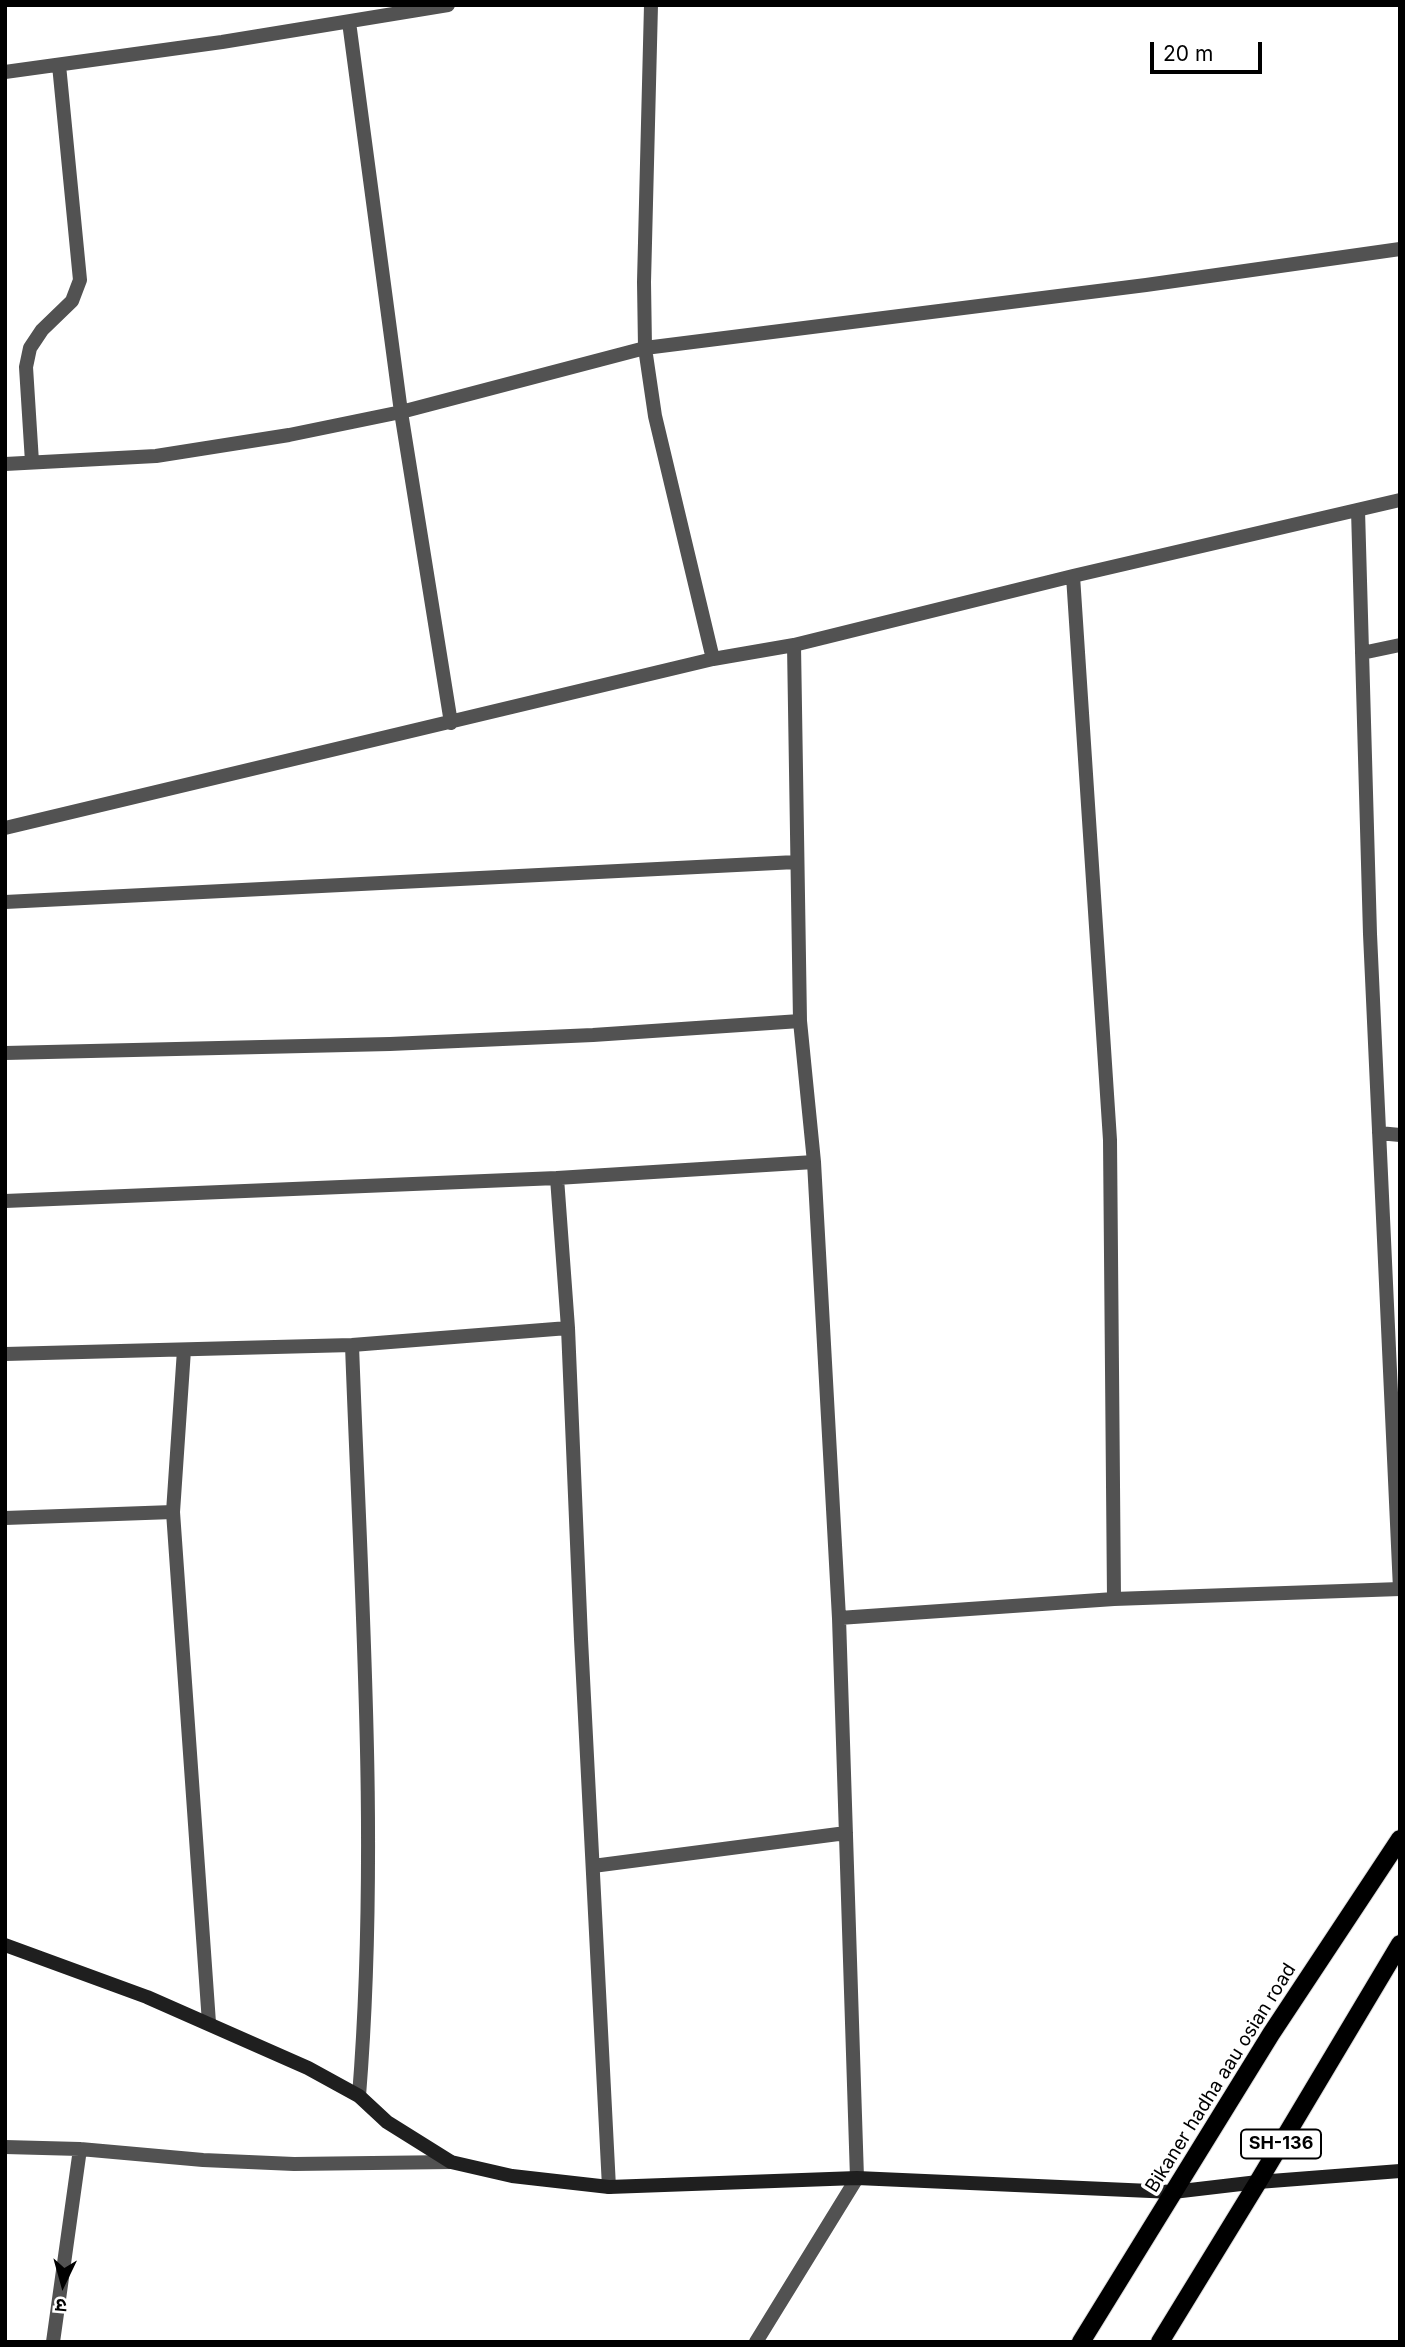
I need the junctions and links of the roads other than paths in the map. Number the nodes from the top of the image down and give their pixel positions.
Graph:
1 (448, 5) edge
2 (651, 5) edge
3 (349, 22) junction
4 (59, 65) junction
5 (5, 72) edge
6 (1400, 249) edge
7 (645, 348) junction
8 (401, 412) junction
9 (32, 462) junction
10 (5, 464) edge
11 (1400, 500) edge
12 (1358, 510) junction
13 (1073, 576) junction
14 (794, 645) junction
15 (1400, 645) edge
16 (1362, 653) junction
17 (713, 659) junction
18 (451, 723) junction
19 (5, 828) edge
20 (796, 862) junction
21 (5, 902) edge
22 (800, 1021) junction
23 (5, 1053) edge
24 (1379, 1133) junction
25 (1400, 1135) edge
26 (814, 1162) junction
27 (556, 1178) junction
28 (5, 1200) edge
29 (568, 1328) junction
30 (352, 1345) junction
31 (184, 1350) junction
32 (5, 1354) edge
33 (173, 1512) junction
34 (5, 1518) edge
35 (1400, 1589) edge
36 (1114, 1599) junction
37 (839, 1618) junction
38 (846, 1833) junction
39 (1400, 1839) edge
40 (593, 1866) junction
41 (1400, 1944) edge
42 (5, 1945) edge
43 (209, 2023) junction
44 (359, 2096) junction
45 (5, 2147) edge
46 (80, 2149) junction
47 (451, 2162) junction
48 (1400, 2171) edge
49 (857, 2178) junction
50 (1258, 2182) junction
51 (609, 2187) junction
52 (1173, 2192) junction
53 (53, 2342) edge
54 (756, 2342) edge
55 (1081, 2342) edge
56 (1160, 2342) edge

1 - 3 street
2 - 7 street
3 - 4 street
3 - 8 street
4 - 5 street
4 - 9 street
6 - 7 street
7 - 8 street
7 - 17 street
8 - 9 street
8 - 18 street
9 - 10 street
11 - 12 street
12 - 13 street
12 - 16 street
13 - 14 street
13 - 36 street
14 - 17 street
14 - 20 street
15 - 16 street
16 - 24 street
17 - 18 street
18 - 19 street
20 - 21 street
20 - 22 street
22 - 23 street
22 - 26 street
24 - 25 street
24 - 35 street
26 - 27 street
26 - 37 street
27 - 28 street
27 - 29 street
29 - 30 street
29 - 40 street
30 - 31 street
30 - 44 street
31 - 32 street
31 - 33 street
33 - 34 street
33 - 43 street
35 - 36 street
36 - 37 street
37 - 38 street
38 - 40 street
38 - 49 street
39 - 52 main road, Bikaner hadha aau osian road / SH-136
40 - 51 street
41 - 50 main road, SH-136
42 - 43 street
43 - 44 street
44 - 47 street
45 - 46 street
46 - 47 street
46 - 53 street
47 - 51 street
48 - 50 street
49 - 51 street
49 - 52 street
49 - 54 street
50 - 52 street
50 - 56 main road, SH-136
52 - 55 main road, Bikaner hadha aau osian road / SH-136

